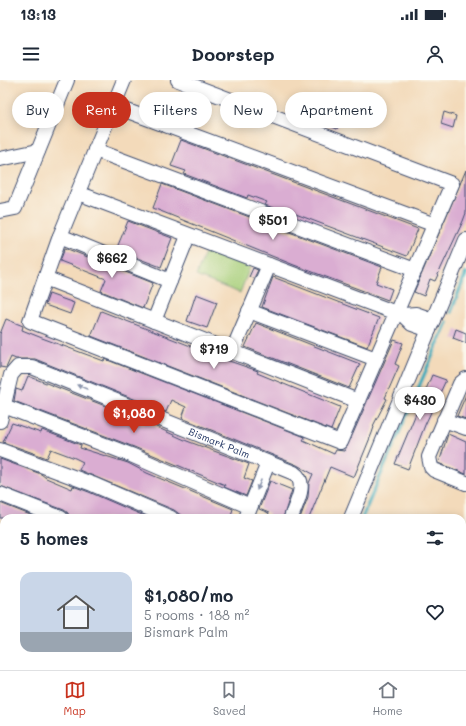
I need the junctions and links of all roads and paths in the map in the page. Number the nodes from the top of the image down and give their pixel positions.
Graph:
1 (67, 80) edge
2 (124, 80) edge
3 (178, 80) edge
4 (119, 92) edge
5 (131, 112) edge
6 (104, 128) edge
7 (95, 150) junction
8 (38, 151) junction
9 (0, 159) edge
10 (78, 192) junction
11 (0, 211) edge
12 (435, 224) junction
13 (60, 236) junction
14 (188, 236) junction
15 (466, 240) edge
16 (268, 265) junction
17 (415, 270) junction
18 (45, 278) junction
19 (170, 281) junction
20 (249, 311) junction
21 (400, 314) junction
22 (154, 321) junction
23 (431, 325) junction
24 (232, 352) junction
25 (376, 359) junction
26 (466, 379) edge
27 (358, 401) junction
28 (4, 406) junction
29 (444, 420) junction
30 (0, 421) edge
31 (466, 428) edge
32 (0, 450) edge
33 (268, 463) junction
34 (466, 483) edge
35 (0, 494) edge
36 (248, 512) edge
37 (51, 514) edge
38 (159, 514) edge
39 (292, 514) edge
40 (353, 514) edge

1 - 8 street
2 - 4 street
3 - 12 street
5 - 12 street
6 - 7 street
7 - 10 street
7 - 17 street
8 - 9 street
8 - 11 street
10 - 13 street
10 - 14 street
12 - 17 street
13 - 18 street
13 - 19 street
14 - 16 street
14 - 19 street
15 - 23 street
16 - 20 street
16 - 21 street
17 - 21 street
18 - 22 street
18 - 27 street
19 - 22 street
20 - 24 street
20 - 25 street
21 - 23 street
21 - 25 street
22 - 24 street
23 - 40 street
24 - 27 street
25 - 27 street
26 - 29 street
28 - 30 street, Bismark Palm
33 -> 28 street, Bismark Palm
28 - 36 street
29 - 31 street
29 - 34 street
32 - 38 street
33 -> 36 street
33 - 39 street, Bismark Palm
35 - 37 street

